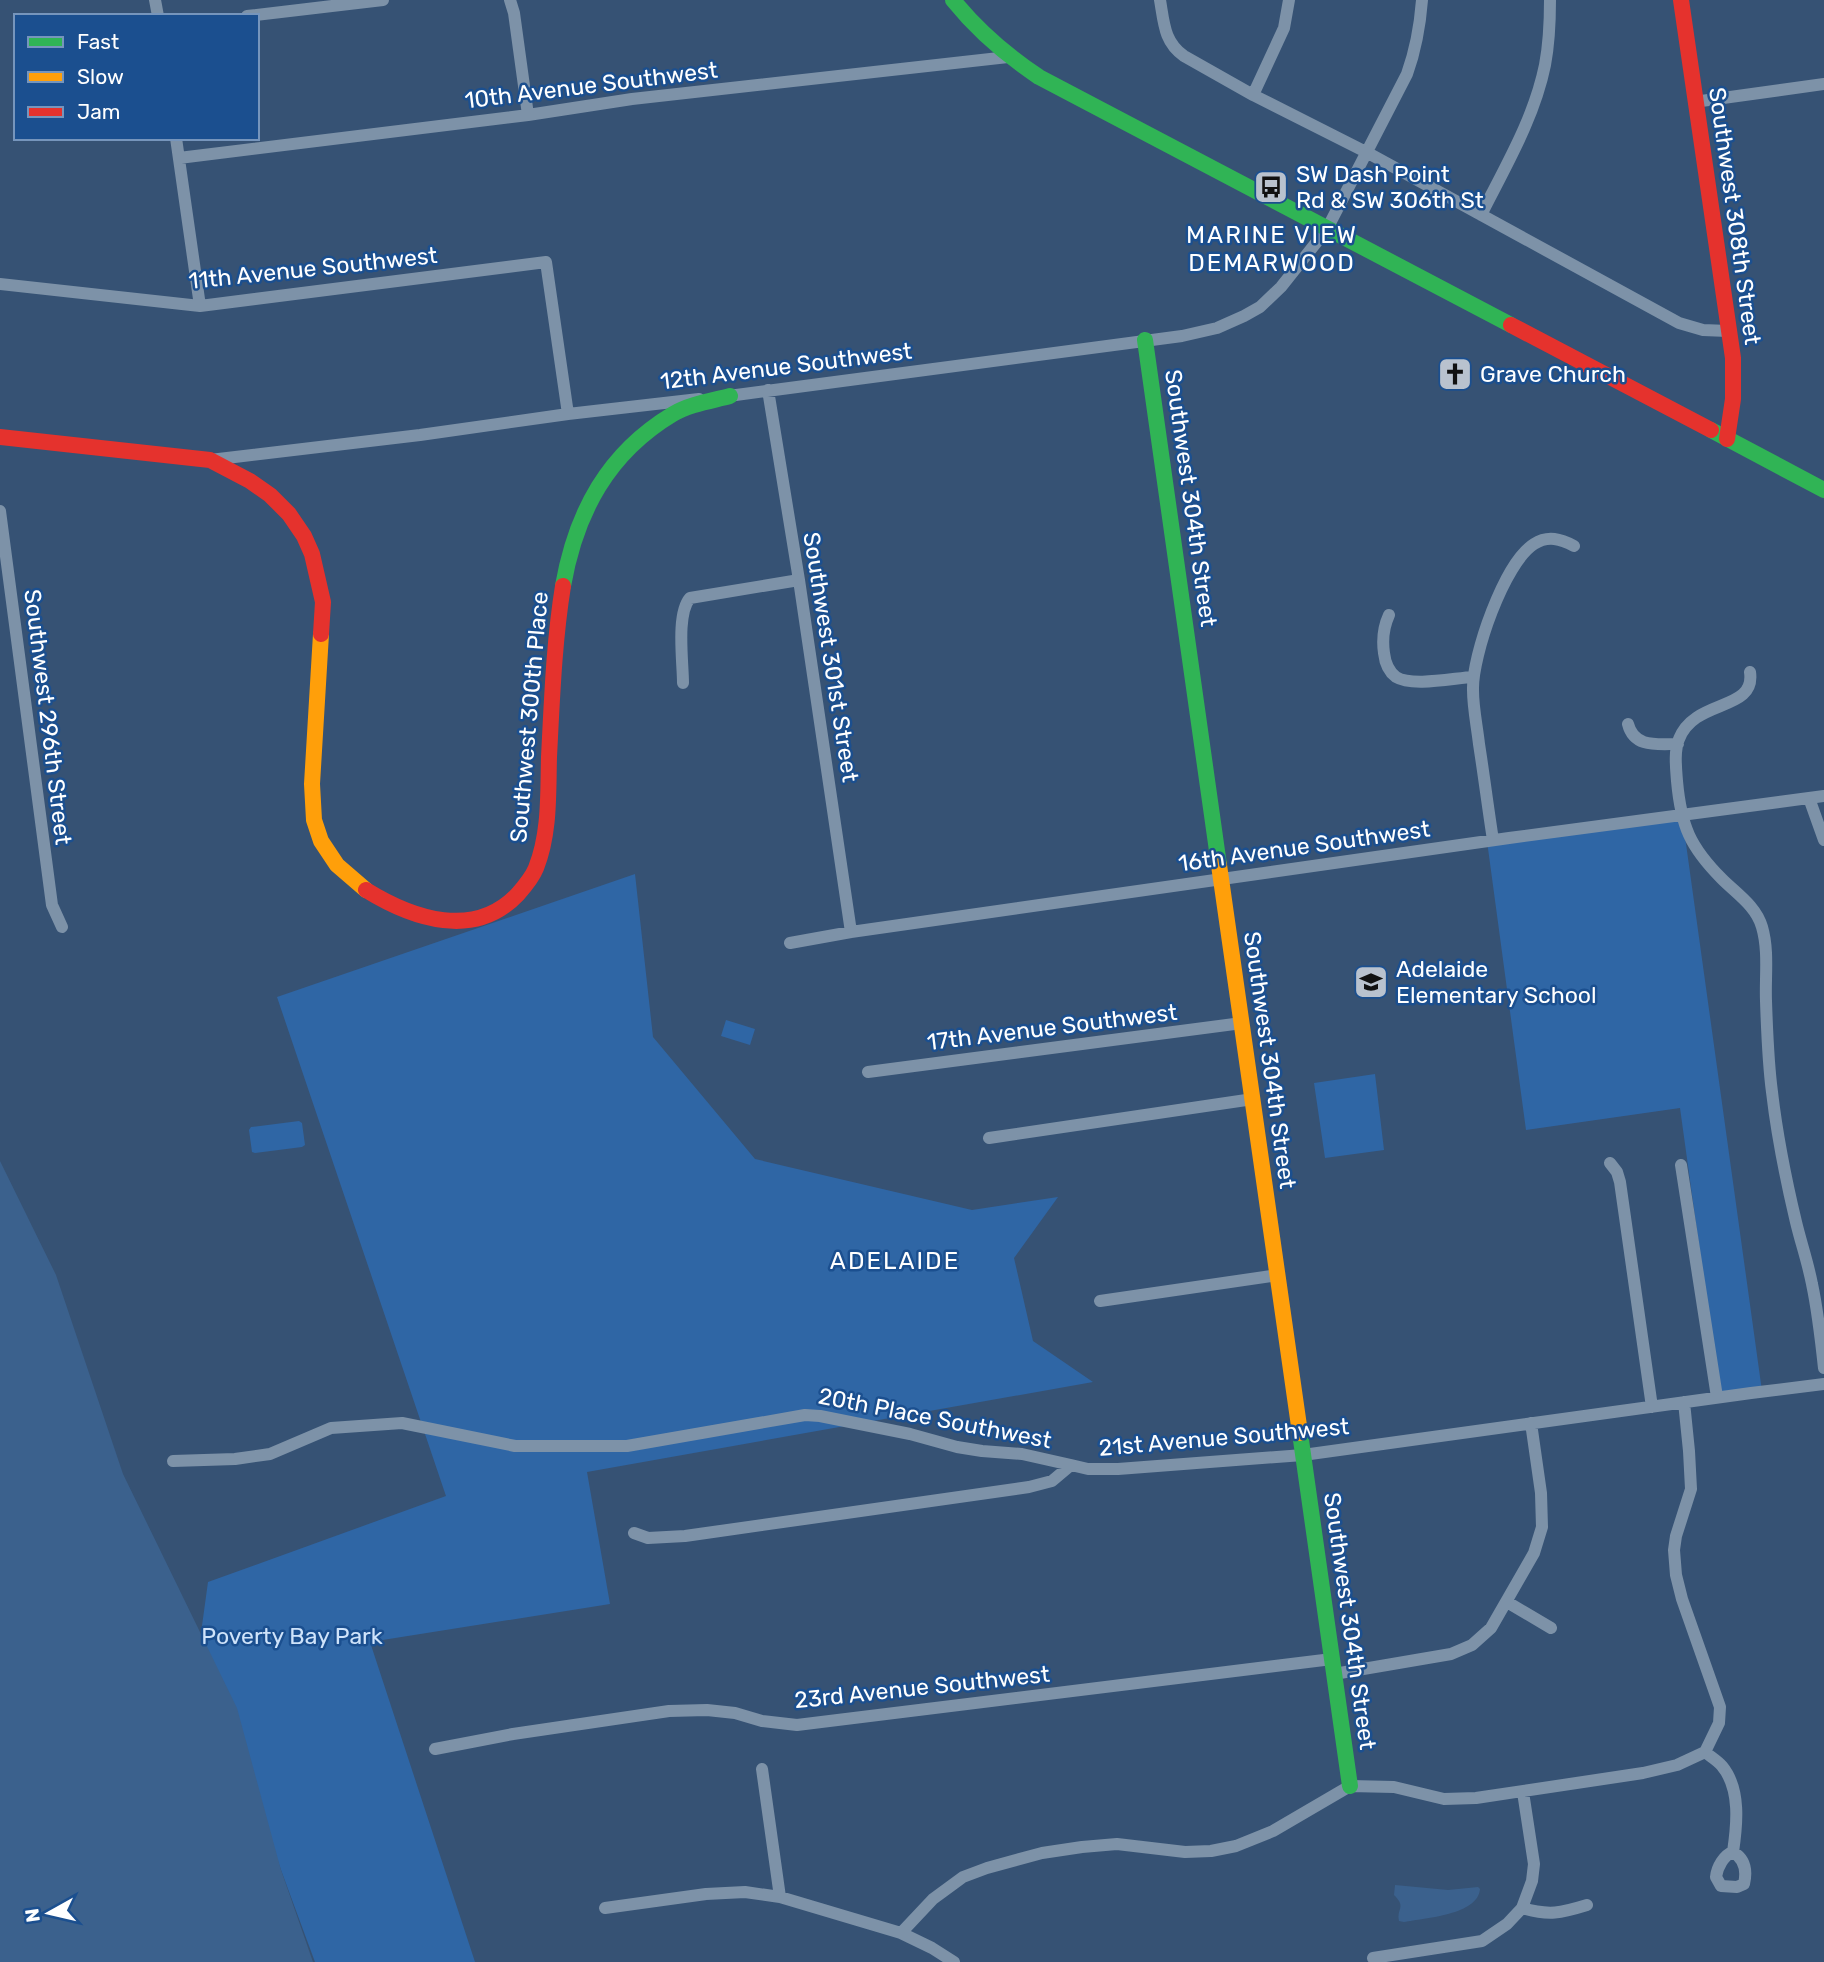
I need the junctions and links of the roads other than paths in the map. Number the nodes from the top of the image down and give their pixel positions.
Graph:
1 (383, 0) edge
2 (510, 0) edge
3 (953, 0) edge
4 (1160, 0) edge
5 (1289, 0) edge
6 (1422, 0) edge
7 (1550, 0) edge
8 (1681, 0) edge
9 (259, 15) edge
10 (1008, 57) junction
11 (1824, 84) edge
12 (1252, 95) junction
13 (1694, 102) junction
14 (528, 115) junction
15 (176, 140) edge
16 (1368, 153) junction
17 (179, 158) junction
18 (1481, 215) junction
19 (1328, 229) junction
20 (0, 284) edge
21 (200, 306) junction
22 (1728, 331) junction
23 (1145, 340) junction
24 (768, 390) junction
25 (730, 396) junction
26 (568, 414) junction
27 (0, 437) edge
28 (1727, 439) junction
29 (209, 460) junction
30 (1824, 490) edge
31 (0, 511) edge
32 (1574, 546) dead end
33 (799, 580) junction
34 (1389, 615) dead end
35 (1750, 672) dead end
36 (1473, 677) junction
37 (684, 683) dead end
38 (1628, 724) dead end
39 (1678, 744) junction
40 (1824, 796) edge
41 (1809, 798) junction
42 (1682, 815) junction
43 (1493, 840) junction
44 (1824, 840) edge
45 (1221, 878) junction
46 (62, 927) dead end
47 (851, 932) junction
48 (790, 943) dead end
49 (1242, 1023) junction
50 (868, 1072) dead end
51 (1253, 1099) junction
52 (989, 1138) dead end
53 (1611, 1163) dead end
54 (1681, 1165) dead end
55 (1278, 1275) junction
56 (1100, 1301) dead end
57 (1824, 1368) edge
58 (1824, 1384) edge
59 (1717, 1397) junction
60 (1684, 1402) junction
61 (1651, 1406) junction
62 (1531, 1423) junction
63 (1303, 1455) junction
64 (173, 1461) dead end
65 (1071, 1465) junction
66 (634, 1533) dead end
67 (1507, 1602) junction
68 (1551, 1628) dead end
69 (1333, 1667) junction
70 (435, 1749) dead end
71 (1705, 1752) junction
72 (762, 1769) dead end
73 (1350, 1786) junction
74 (1523, 1792) junction
75 (1733, 1852) dead end
76 (780, 1897) junction
77 (1587, 1905) dead end
78 (606, 1908) dead end
79 (1522, 1908) junction
80 (901, 1933) junction
81 (1373, 1958) dead end
82 (954, 1962) edge

1 - 9 street
2 - 14 street
3 - 10 street
4 - 12 street
5 - 12 street
6 - 16 street, 12th Avenue Southwest
7 - 18 street
8 - 13 street, Southwest 308th Street
10 - 14 street, 10th Avenue Southwest
10 - 19 street
11 - 13 street
12 - 16 street
13 - 22 street, Southwest 308th Street
14 - 17 street, 10th Avenue Southwest
15 - 17 street
16 - 18 street
16 - 19 street, 12th Avenue Southwest
17 - 21 street
18 - 22 street
19 - 23 street, 12th Avenue Southwest
19 - 28 street
20 - 21 street, 11th Avenue Southwest
21 - 26 street, 11th Avenue Southwest
22 - 28 street, Southwest 308th Street
23 - 24 street, 12th Avenue Southwest
23 - 45 street, Southwest 304th Street
24 - 25 street, 12th Avenue Southwest
24 - 33 street, Southwest 301st Street
25 - 26 street, 12th Avenue Southwest
25 - 29 street, Southwest 300th Place
26 - 29 street, 12th Avenue Southwest
27 - 29 street
28 - 30 street
31 - 46 street, Southwest 296th Street
32 - 36 street
33 - 37 street
33 - 47 street, Southwest 301st Street
34 - 36 street
35 - 39 street
36 - 43 street
38 - 39 street
39 - 42 street
40 - 41 street, 16th Avenue Southwest
41 - 42 street, 16th Avenue Southwest
41 - 44 street
42 - 43 street, 16th Avenue Southwest
42 - 57 street
43 - 45 street, 16th Avenue Southwest
45 - 47 street, 16th Avenue Southwest
45 - 49 street, Southwest 304th Street
47 - 48 street, 16th Avenue Southwest
49 - 50 street, 17th Avenue Southwest
49 - 51 street, Southwest 304th Street
51 - 52 street
51 - 55 street, Southwest 304th Street
53 - 61 street
54 - 59 street
55 - 56 street
55 - 63 street, Southwest 304th Street
58 - 59 street, 21st Avenue Southwest
59 - 60 street, 21st Avenue Southwest
60 - 61 street, 21st Avenue Southwest
60 - 71 street
61 - 62 street, 21st Avenue Southwest
62 - 63 street, 21st Avenue Southwest
62 - 67 street, 23rd Avenue Southwest
63 - 65 street, 21st Avenue Southwest
63 - 69 street, Southwest 304th Street
64 - 65 street, 20th Place Southwest
65 - 66 street, 21st Avenue Southwest
67 - 68 street
67 - 69 street, 23rd Avenue Southwest
69 - 70 street, 23rd Avenue Southwest
69 - 73 street, Southwest 304th Street
71 - 74 street
71 - 75 street
72 - 76 street
73 - 74 street
73 - 80 street
74 - 79 street
76 - 78 street
76 - 80 street
77 - 79 street
79 - 81 street
80 - 82 street

